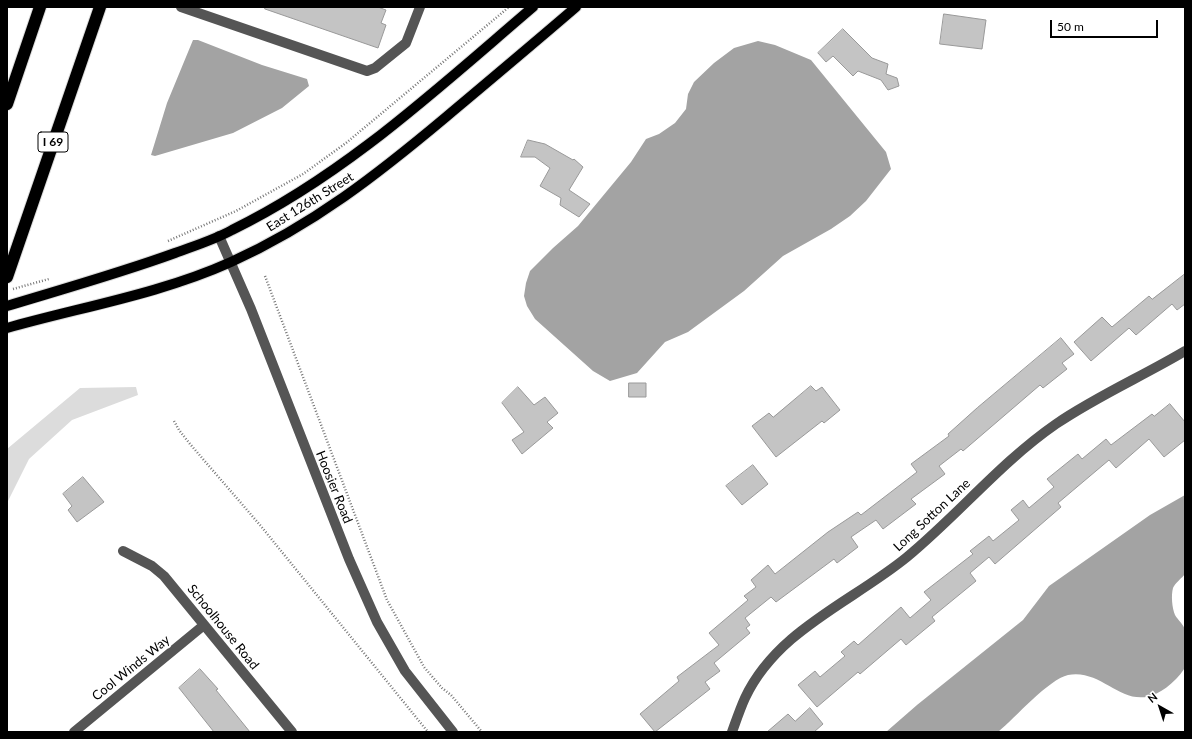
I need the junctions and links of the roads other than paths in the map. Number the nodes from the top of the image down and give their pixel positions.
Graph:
1 (40, 7) edge
2 (100, 7) edge
3 (181, 7) edge
4 (420, 7) edge
5 (533, 7) edge
6 (576, 7) edge
7 (7, 104) edge
8 (219, 236) junction
9 (231, 262) junction
10 (7, 277) edge
11 (7, 306) edge
12 (9, 328) edge
13 (1185, 351) edge
14 (123, 550) dead end
15 (204, 625) junction
16 (74, 732) edge
17 (292, 732) edge
18 (453, 732) edge
19 (732, 732) edge

1 - 7 highway
2 - 10 highway, I 69
3 - 4 street
5 - 8 main road, East 126th Street
6 - 9 main road, East 126th Street
8 - 9 street, Hoosier Road
8 - 11 main road, East 126th Street
9 - 12 main road, East 126th Street
9 - 18 street, Hoosier Road
13 - 19 street, Long Sotton Lane
14 - 15 street, Schoolhouse Road
15 - 16 street, Cool Winds Way
15 - 17 street, Schoolhouse Road

